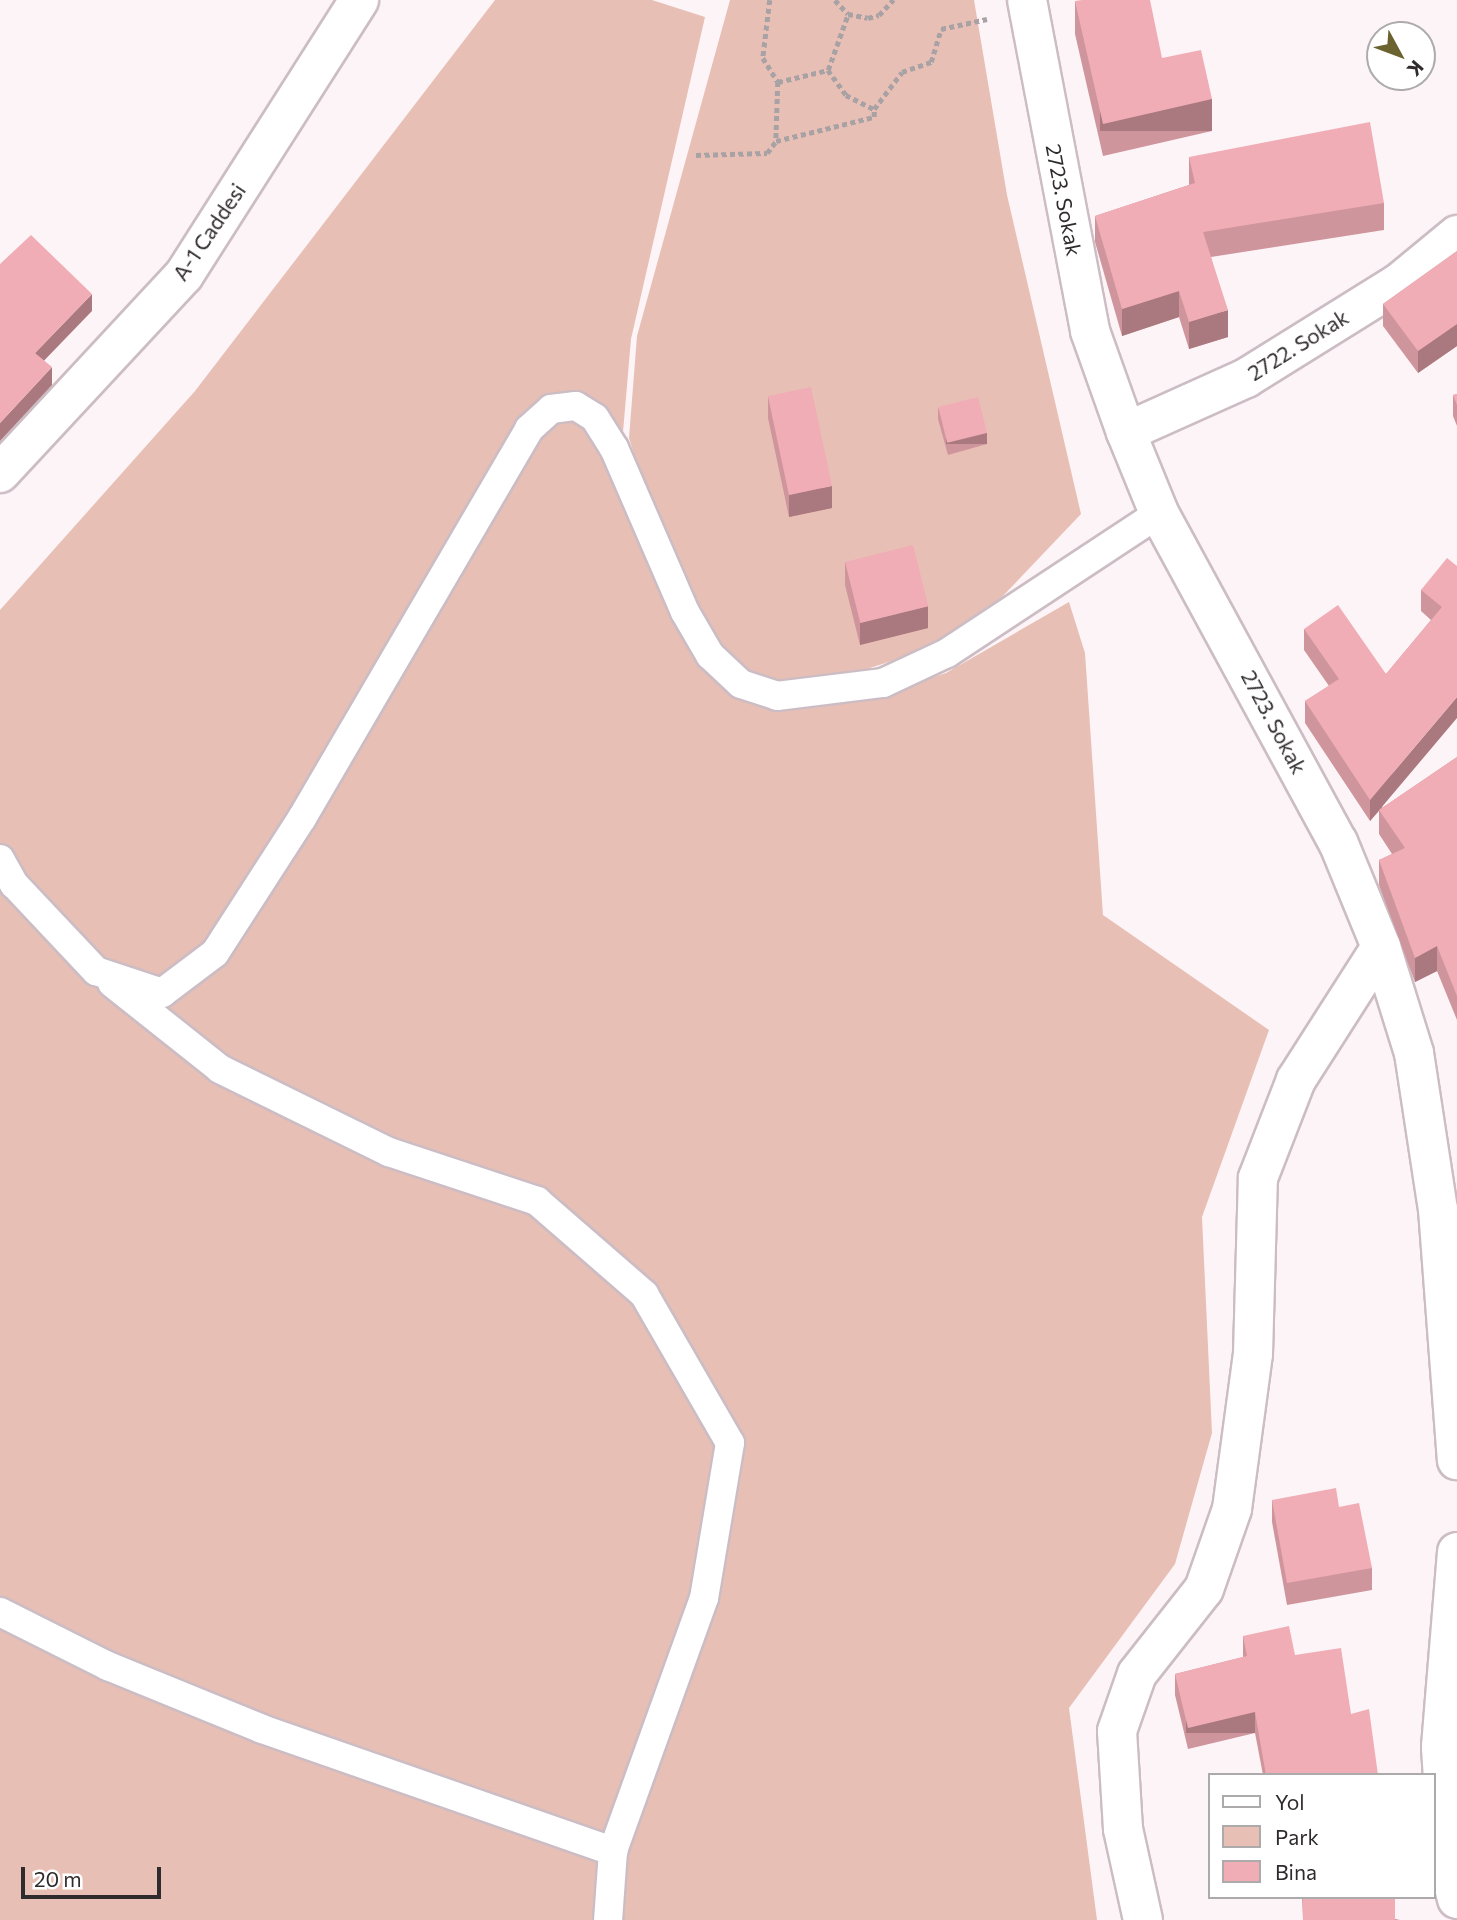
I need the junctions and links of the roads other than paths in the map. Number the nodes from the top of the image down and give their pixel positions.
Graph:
1 (359, 0) edge
2 (1028, 6) edge
3 (1457, 235) edge
4 (1126, 432) junction
5 (0, 473) edge
6 (1159, 513) junction
7 (0, 859) edge
8 (1381, 947) junction
9 (96, 971) junction
10 (1447, 1207) edge
11 (1457, 1460) edge
12 (1457, 1552) edge
13 (0, 1612) edge
14 (613, 1851) junction
15 (1457, 1899) edge
16 (608, 1920) edge
17 (1143, 1920) edge

1 - 5 street, A-1 Caddesi
2 - 4 street, 2723. Sokak
3 - 4 street, 2722. Sokak
4 - 6 street, 2723. Sokak
6 - 8 street, 2723. Sokak
6 - 9 lane
7 - 9 lane
8 - 10 street, 2723. Sokak
8 - 17 street
9 - 14 lane
10 - 11 street, 2723. Sokak
12 - 15 street
13 - 14 lane
14 - 16 lane

